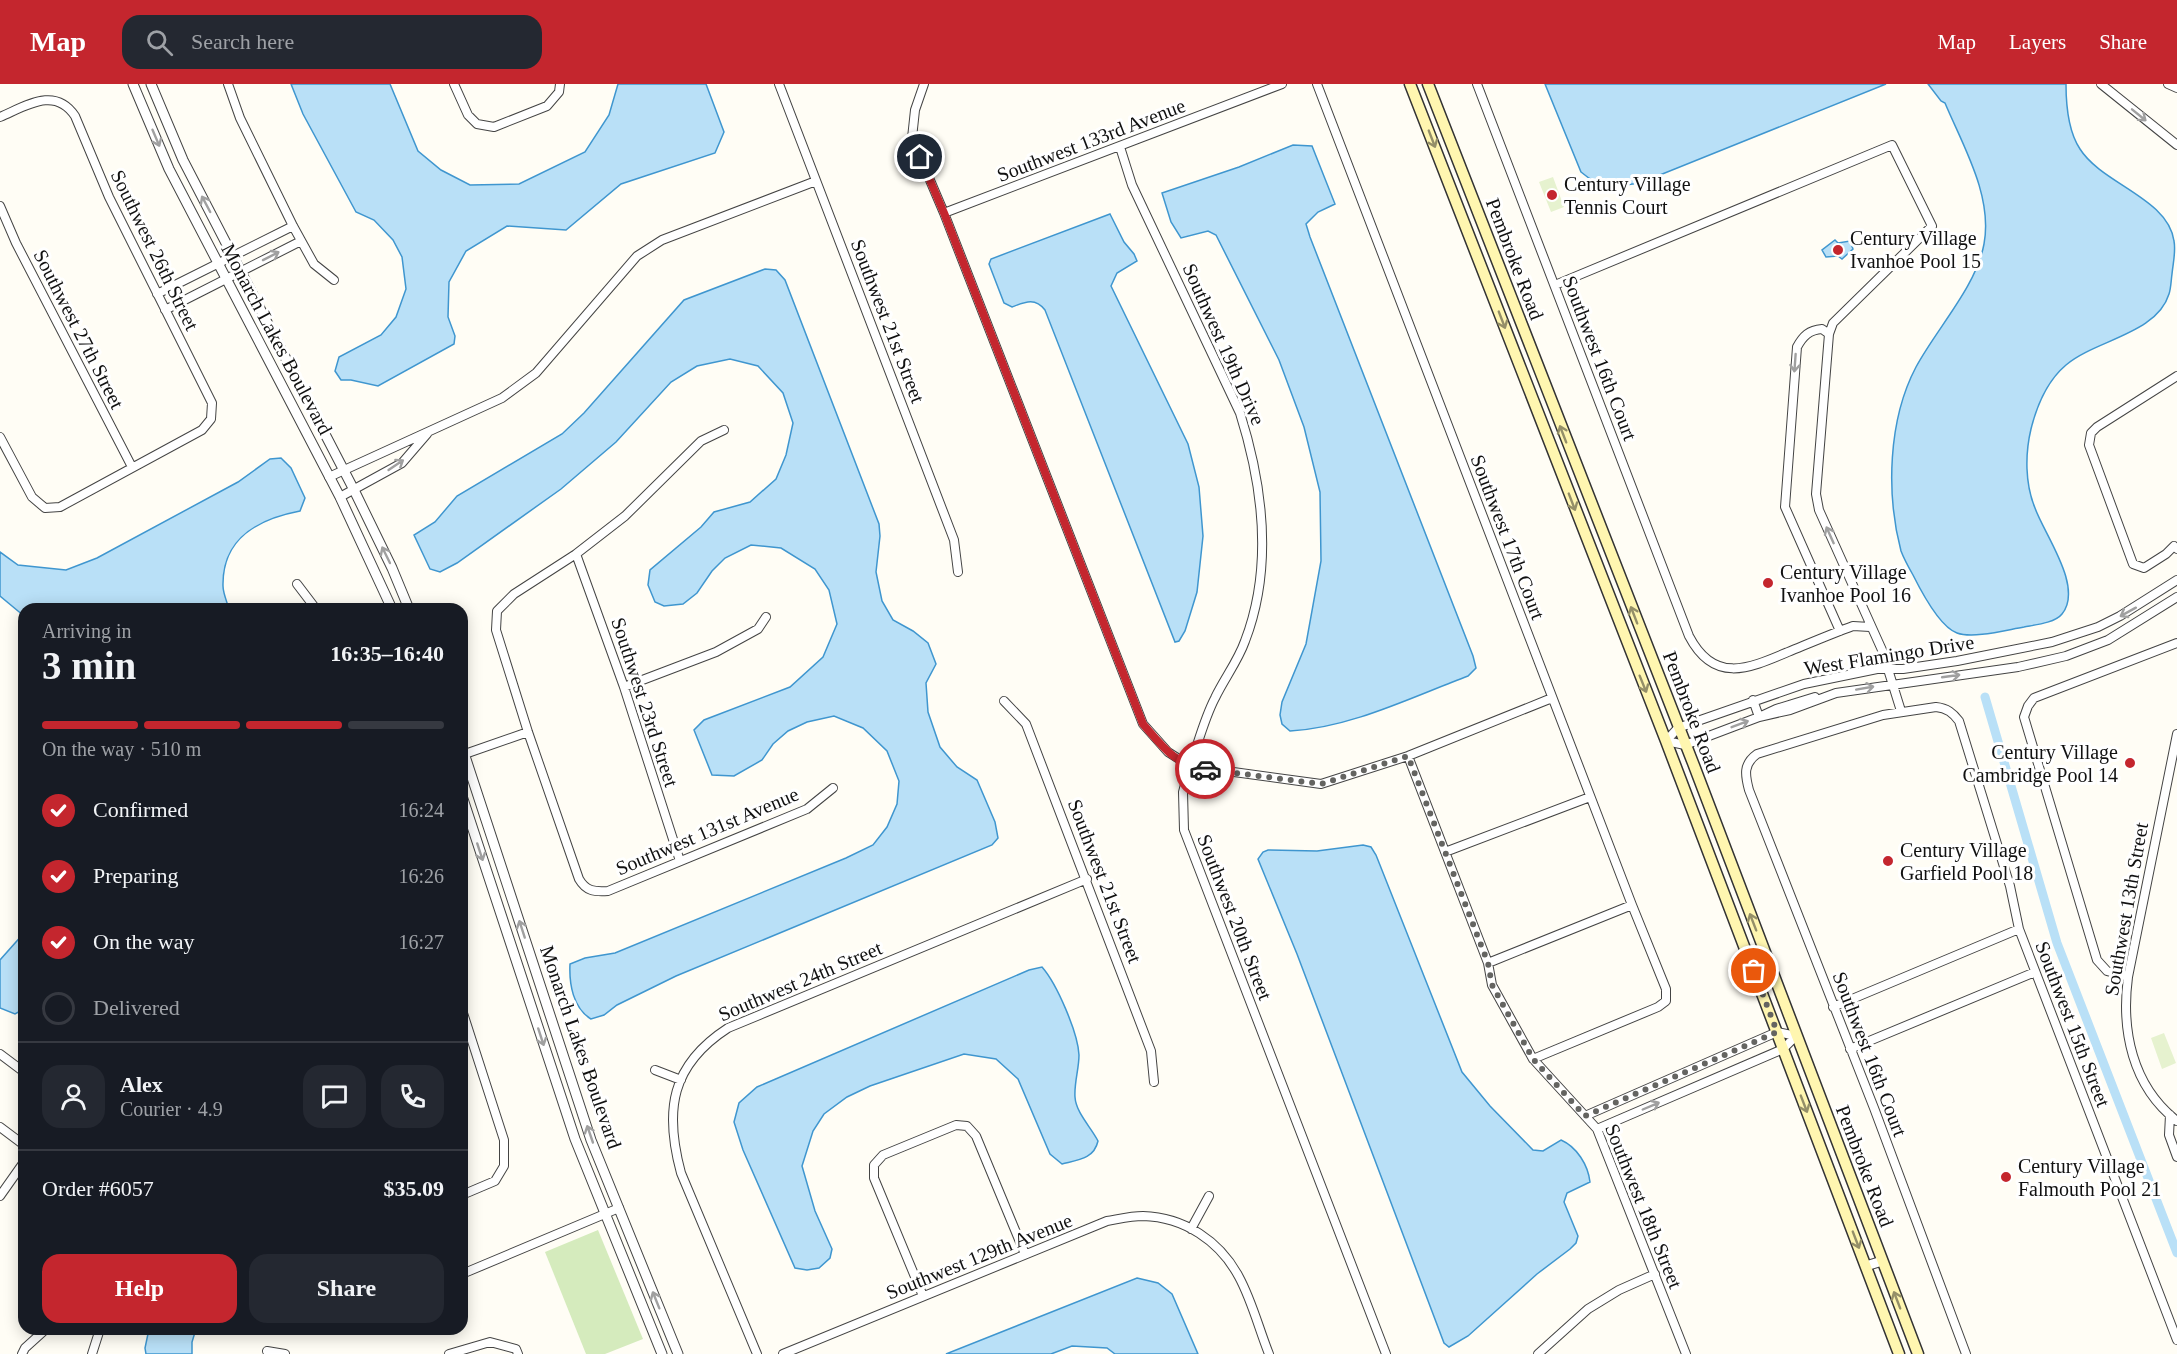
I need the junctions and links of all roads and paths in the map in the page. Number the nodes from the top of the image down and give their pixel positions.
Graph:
1 (133, 84) edge
2 (151, 84) edge
3 (228, 84) edge
4 (454, 84) edge
5 (779, 84) edge
6 (924, 84) edge
7 (1282, 84) edge
8 (1317, 84) edge
9 (1410, 84) edge
10 (1428, 84) edge
11 (1477, 84) edge
12 (2100, 84) edge
13 (2168, 84) edge
14 (560, 88) edge
15 (2177, 88) edge
16 (0, 117) edge
17 (2177, 145) edge
18 (1120, 147) junction
19 (816, 181) junction
20 (0, 206) edge
21 (944, 213) junction
22 (293, 226) junction
23 (301, 241) junction
24 (233, 256) junction
25 (218, 264) junction
26 (241, 271) junction
27 (226, 279) junction
28 (334, 280) dead end
29 (1555, 285) junction
30 (157, 294) junction
31 (165, 310) junction
32 (1829, 334) junction
33 (2177, 376) edge
34 (429, 430) junction
35 (724, 430) dead end
36 (0, 437) edge
37 (132, 467) junction
38 (343, 470) junction
39 (329, 477) junction
40 (354, 490) junction
41 (340, 497) junction
42 (2176, 546) edge
43 (576, 554) junction
44 (958, 572) dead end
45 (2177, 580) edge
46 (297, 584) dead end
47 (2177, 597) edge
48 (311, 603) edge
49 (389, 603) edge
50 (407, 603) edge
51 (766, 617) dead end
52 (1870, 627) junction
53 (1840, 631) junction
54 (2177, 643) edge
55 (1888, 669) junction
56 (1893, 684) junction
57 (624, 687) junction
58 (1790, 688) junction
59 (1826, 695) junction
60 (1552, 698) junction
61 (1754, 700) junction
62 (1004, 701) dead end
63 (1795, 702) junction
64 (1901, 711) junction
65 (1759, 717) junction
66 (1678, 728) junction
67 (528, 732) junction
68 (2177, 734) edge
69 (1666, 741) junction
70 (1685, 746) junction
71 (468, 750) edge
72 (1408, 756) junction
73 (1190, 766) junction
74 (468, 767) edge
75 (833, 788) dead end
76 (1590, 796) junction
77 (468, 814) edge
78 (1445, 852) junction
79 (680, 861) junction
80 (1087, 879) junction
81 (1632, 905) junction
82 (2019, 930) junction
83 (1488, 963) junction
84 (2035, 972) junction
85 (2128, 977) junction
86 (1833, 1007) junction
87 (468, 1029) edge
88 (1777, 1032) junction
89 (1796, 1036) junction
90 (1850, 1048) junction
91 (1784, 1049) junction
92 (0, 1054) edge
93 (1533, 1059) junction
94 (18, 1068) edge
95 (655, 1070) dead end
96 (681, 1080) junction
97 (1154, 1082) dead end
98 (1585, 1116) junction
99 (2174, 1118) edge
100 (0, 1127) edge
101 (1597, 1129) junction
102 (18, 1140) edge
103 (2177, 1157) edge
104 (18, 1170) edge
105 (468, 1192) edge
106 (0, 1196) edge
107 (1209, 1196) dead end
108 (619, 1208) junction
109 (604, 1214) junction
110 (1191, 1229) junction
111 (1026, 1254) junction
112 (1882, 1261) junction
113 (1866, 1266) junction
114 (468, 1271) edge
115 (1655, 1274) junction
116 (923, 1296) junction
117 (39, 1335) edge
118 (98, 1335) edge
119 (2177, 1340) edge
120 (267, 1351) dead end
121 (22, 1354) edge
122 (92, 1354) edge
123 (285, 1354) edge
124 (449, 1354) edge
125 (518, 1354) edge
126 (662, 1354) edge
127 (678, 1354) edge
128 (757, 1354) edge
129 (783, 1354) edge
130 (1269, 1354) edge
131 (1386, 1354) edge
132 (1538, 1354) edge
133 (1686, 1354) edge
134 (1899, 1354) edge
135 (1918, 1354) edge
136 (1966, 1354) edge

1 -> 25 street, Monarch Lakes Boulevard
24 -> 2 street, Monarch Lakes Boulevard
3 - 22 street
4 - 14 street
5 - 19 street, Southwest 21st Street
6 - 21 street
7 - 18 street, Southwest 133rd Avenue
8 - 60 street, Southwest 17th Court
9 -> 69 main road, Pembroke Road
66 -> 10 main road, Pembroke Road
11 - 29 street, Southwest 16th Court
12 -> 17 street
13 - 15 street
16 - 30 street, Southwest 26th Street
18 - 21 street, Southwest 133rd Avenue
18 - 73 street, Southwest 19th Drive
19 - 34 street
19 - 44 street, Southwest 21st Street
20 - 37 street, Southwest 27th Street
21 - 73 street
22 - 23 street
22 - 24 street
26 -> 23 street
23 - 28 street
24 - 25 street
24 - 26 street, Monarch Lakes Boulevard
25 - 27 street, Monarch Lakes Boulevard
25 - 30 street
26 - 27 street
26 - 38 street, Monarch Lakes Boulevard
27 - 31 street
27 - 39 street, Monarch Lakes Boulevard
29 - 32 street
29 - 53 street, Southwest 16th Court
30 - 31 street, Southwest 26th Street
31 - 37 street, Southwest 26th Street
52 -> 32 street
32 -> 53 street
33 - 42 street
34 - 38 street
40 -> 34 street
35 - 43 street
36 - 37 street
38 - 39 street
38 - 40 street, Monarch Lakes Boulevard
39 - 41 street, Monarch Lakes Boulevard
40 - 41 street
50 -> 40 street, Monarch Lakes Boulevard
41 - 49 street, Monarch Lakes Boulevard
43 - 57 street, Southwest 23rd Street
43 - 67 street
45 -> 55 street, West Flamingo Drive
46 - 48 street
56 -> 47 street, West Flamingo Drive
51 - 57 street
52 - 53 street
52 - 55 street
54 - 85 street
55 - 56 street
55 - 58 street, West Flamingo Drive
59 -> 56 street, West Flamingo Drive
56 - 64 street
57 - 79 street, Southwest 23rd Street
58 - 61 street, West Flamingo Drive
58 - 63 street
59 - 63 street, West Flamingo Drive
59 - 65 street, West Flamingo Drive
60 - 72 street
60 - 76 street, Southwest 17th Court
61 - 65 street
61 - 66 street, West Flamingo Drive
62 - 80 street, Southwest 21st Street
63 - 65 street, West Flamingo Drive
64 - 82 street, Southwest 15th Street
64 - 86 street, Southwest 16th Court
70 -> 65 street, West Flamingo Drive
66 - 69 street, West Flamingo Drive
66 - 70 main road, Pembroke Road
67 - 71 street
67 - 79 street, Southwest 131st Avenue
68 - 85 street, Southwest 13th Street
69 - 70 street
69 - 88 main road, Pembroke Road
89 -> 70 main road, Pembroke Road
72 - 73 street
72 - 78 street, Southwest 18th Street
73 - 131 street, Southwest 20th Street
108 -> 74 street, Monarch Lakes Boulevard
75 - 79 street, Southwest 131st Avenue
76 - 78 street
76 - 81 street, Southwest 17th Court
77 -> 109 street, Monarch Lakes Boulevard
78 - 83 street, Southwest 18th Street
80 - 96 street, Southwest 24th Street
80 - 97 street, Southwest 21st Street
81 - 83 street
81 - 93 street, Southwest 17th Court
82 - 84 street, Southwest 15th Street
82 - 86 street
83 - 93 street, Southwest 18th Street
84 - 90 street
84 - 119 street, Southwest 15th Street
85 - 99 street, Southwest 13th Street
86 - 90 street, Southwest 16th Court
87 - 105 street
88 - 89 street
88 - 91 main road, Pembroke Road
88 - 98 street
89 - 91 street
89 - 112 main road, Pembroke Road
90 - 136 street, Southwest 16th Court
101 -> 91 street
91 -> 113 main road, Pembroke Road
92 - 94 street
93 - 98 street, Southwest 18th Street
95 - 96 street
96 - 128 street, Southwest 24th Street
98 - 101 street, Southwest 18th Street
99 - 103 street
100 - 102 street
101 - 115 street, Southwest 18th Street
104 - 106 street
107 - 110 street
108 - 109 street
127 -> 108 street, Monarch Lakes Boulevard
109 - 114 street
109 - 126 street, Monarch Lakes Boulevard
110 - 111 street, Southwest 129th Avenue
110 - 130 street
111 - 116 street, Southwest 129th Avenue
111 - 116 street
112 - 113 street
135 -> 112 main road, Pembroke Road
113 - 134 main road, Pembroke Road
115 - 132 street
115 - 133 street, Southwest 18th Street
116 - 129 street, Southwest 129th Avenue
117 - 121 street
118 - 122 street
120 - 123 street
124 - 125 street

